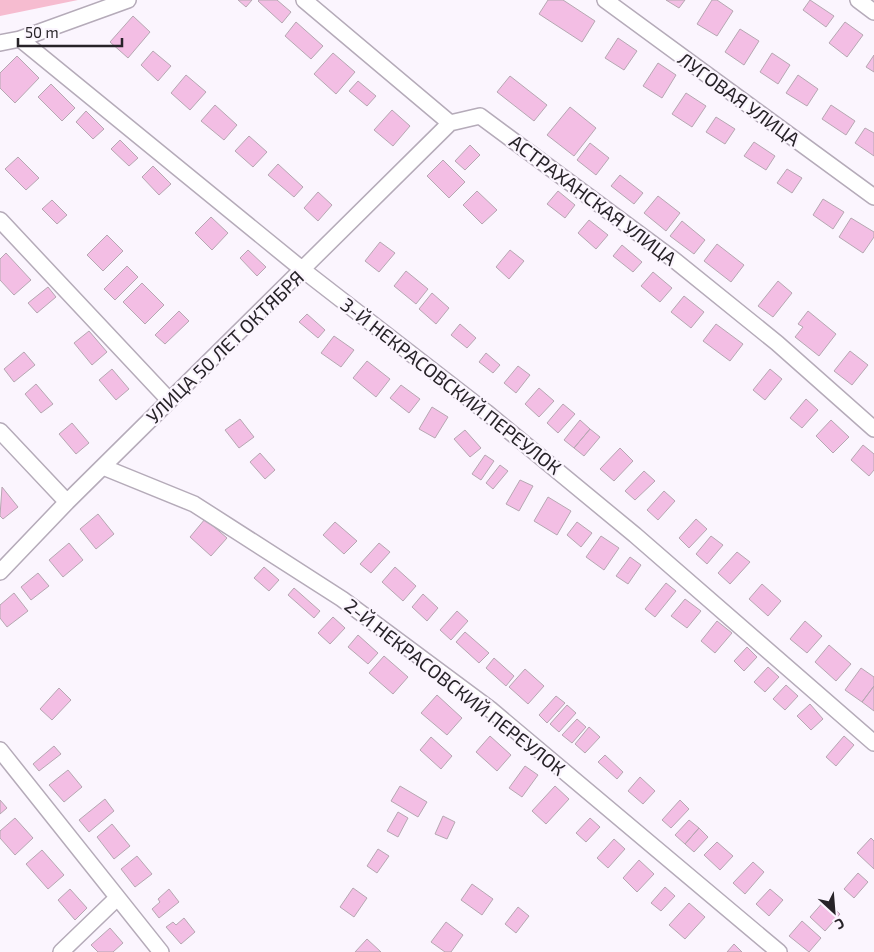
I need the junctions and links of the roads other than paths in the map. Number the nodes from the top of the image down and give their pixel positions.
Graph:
1 (128, 0) edge
2 (304, 0) edge
3 (605, 0) edge
4 (858, 0) edge
5 (874, 12) edge
6 (20, 39) junction
7 (0, 43) edge
8 (450, 123) junction
9 (874, 197) edge
10 (0, 220) edge
11 (303, 270) junction
12 (169, 400) junction
13 (873, 425) edge
14 (0, 431) edge
15 (102, 467) junction
16 (67, 502) junction
17 (0, 572) edge
18 (874, 743) edge
19 (0, 750) edge
20 (117, 898) junction
21 (61, 952) edge
22 (161, 952) edge
23 (778, 952) edge

1 - 6 street
2 - 8 street
3 - 9 street, ЛУГОВАЯ УЛИЦА
4 - 5 street
6 - 7 street
6 - 11 street, 3-Й НЕКРАСОВСКИЙ ПЕРЕУЛОК
8 - 11 street, УЛИЦА 50 ЛЕТ ОКТЯБРЯ
8 - 13 street, АСТРАХАНСКАЯ УЛИЦА
10 - 12 street
11 - 12 street, УЛИЦА 50 ЛЕТ ОКТЯБРЯ
11 - 18 street, 3-Й НЕКРАСОВСКИЙ ПЕРЕУЛОК
12 - 15 street, УЛИЦА 50 ЛЕТ ОКТЯБРЯ
14 - 16 street
15 - 16 street, УЛИЦА 50 ЛЕТ ОКТЯБРЯ
15 - 23 street, 2-Й НЕКРАСОВСКИЙ ПЕРЕУЛОК
16 - 17 street, УЛИЦА 50 ЛЕТ ОКТЯБРЯ
19 - 20 street
20 - 21 street
20 - 22 street

